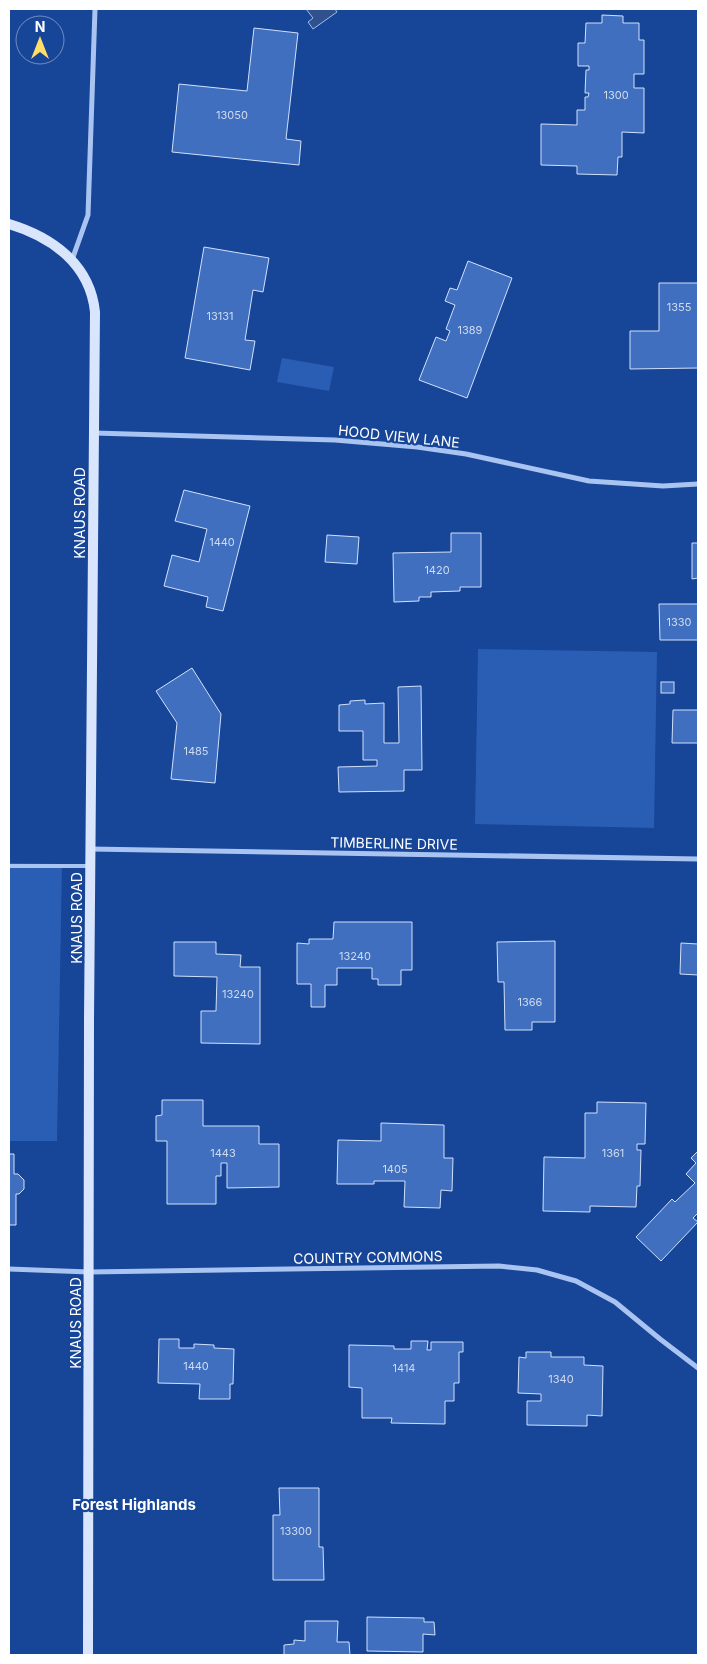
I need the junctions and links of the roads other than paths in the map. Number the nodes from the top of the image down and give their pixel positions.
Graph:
1 (95, 9) edge
2 (9, 224) edge
3 (72, 260) junction
4 (94, 433) junction
5 (698, 484) edge
6 (90, 849) junction
7 (698, 859) edge
8 (9, 866) edge
9 (90, 866) junction
10 (9, 1269) edge
11 (89, 1272) junction
12 (698, 1368) edge
13 (88, 1655) edge

1 - 3 street
2 - 3 street, KNAUS ROAD
3 - 4 street, KNAUS ROAD
4 - 5 street, HOOD VIEW LANE
4 - 6 street, KNAUS ROAD
6 - 7 street, TIMBERLINE DRIVE
6 - 9 street, KNAUS ROAD
8 - 9 lane
9 - 11 street, KNAUS ROAD
10 - 11 street, COUNTRY COMMONS
11 - 12 street, COUNTRY COMMONS
11 - 13 street, KNAUS ROAD

